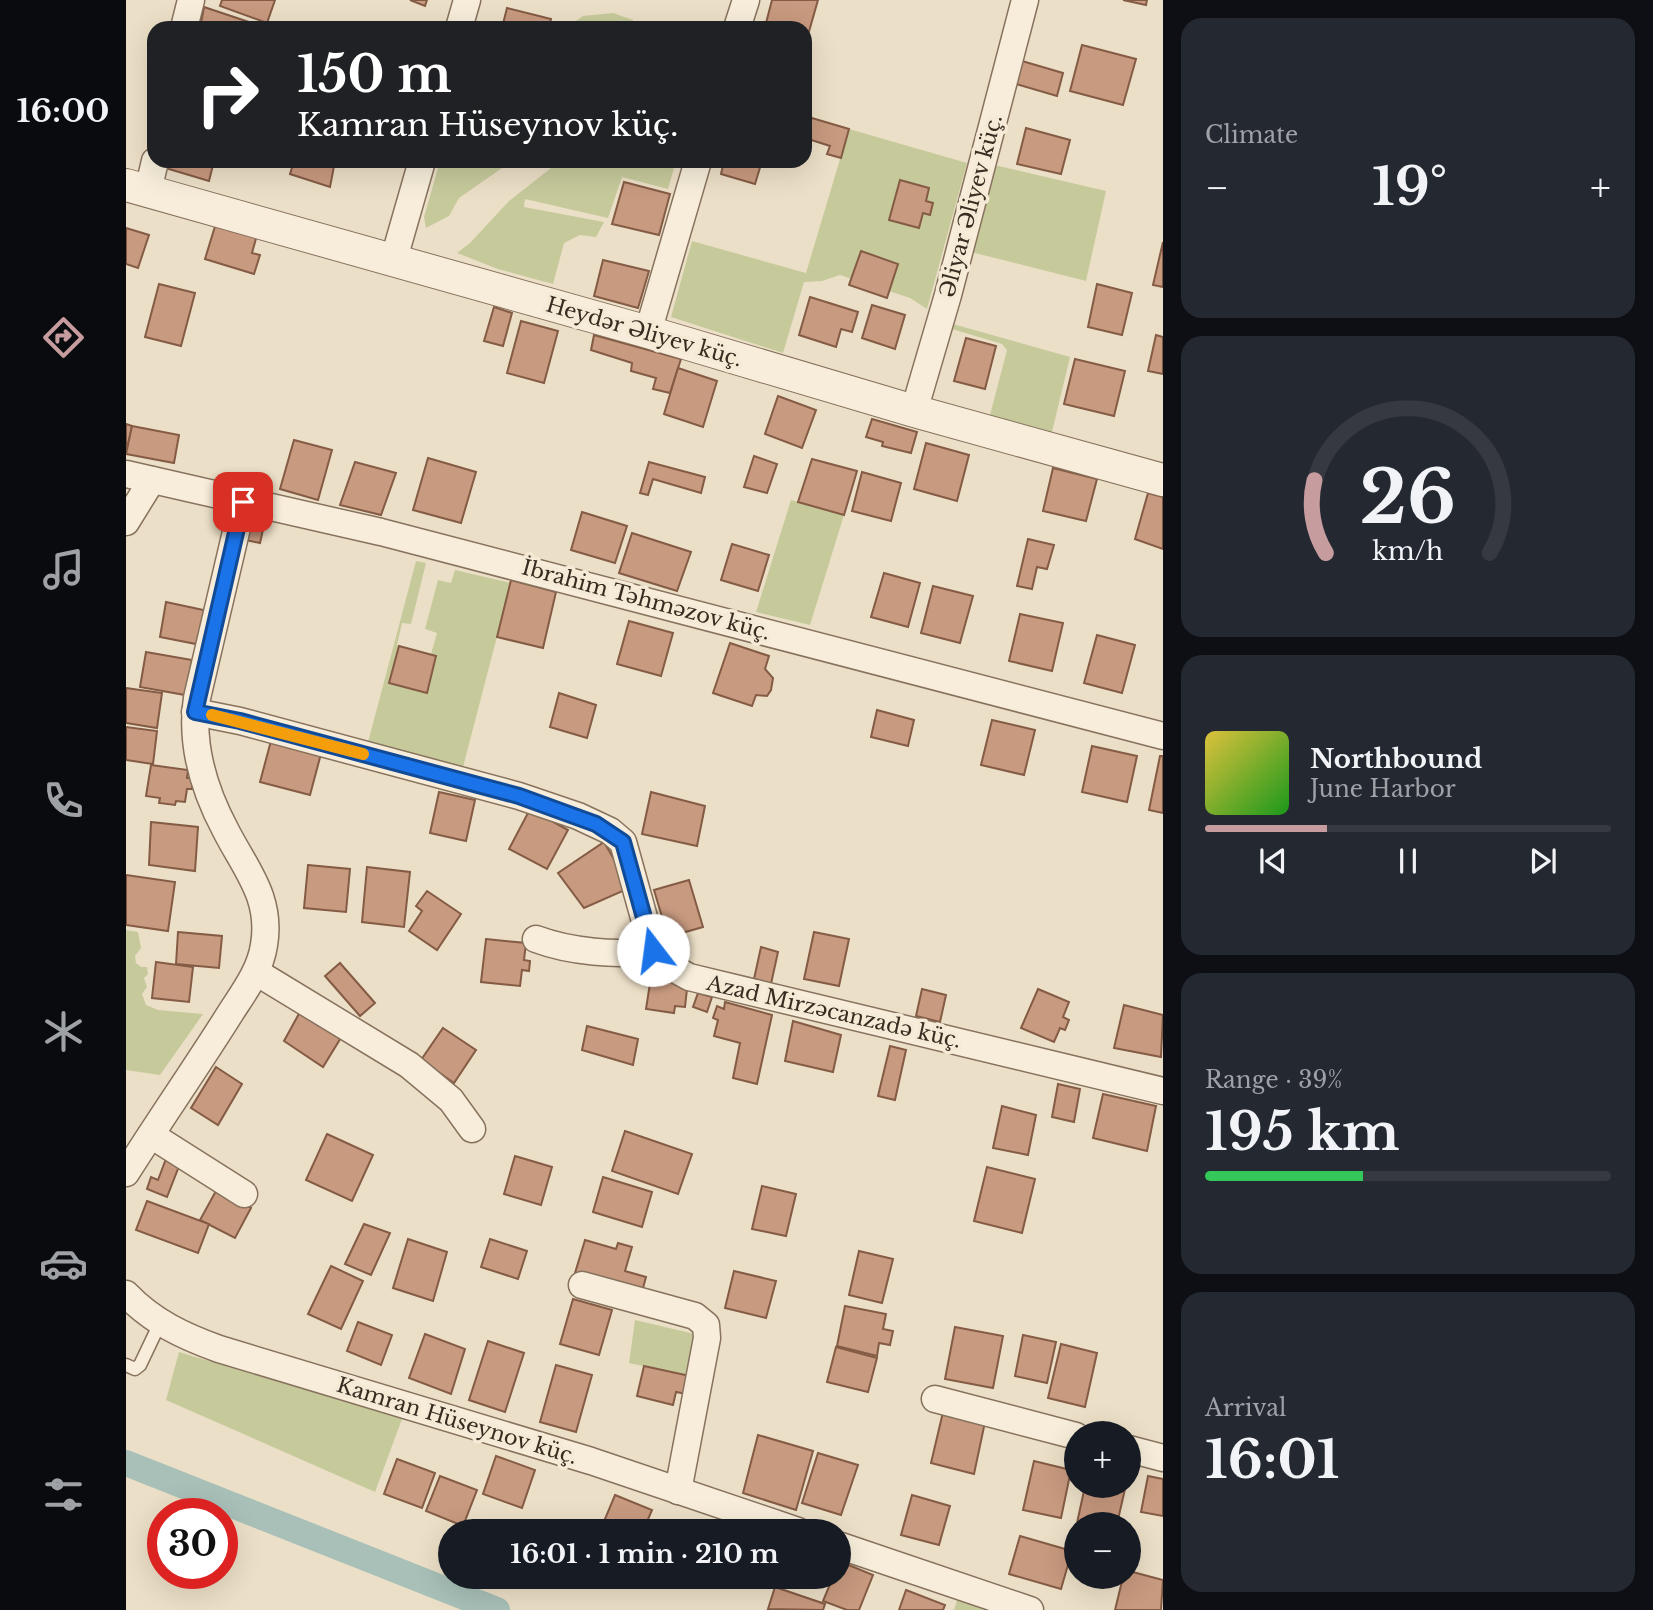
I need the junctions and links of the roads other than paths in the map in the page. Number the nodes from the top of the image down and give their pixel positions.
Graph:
1 (191, 0) edge
2 (467, 0) edge
3 (746, 0) edge
4 (1025, 0) edge
5 (186, 21) edge
6 (462, 21) edge
7 (739, 21) edge
8 (420, 168) edge
9 (696, 168) edge
10 (143, 179) edge
11 (393, 262) junction
12 (648, 332) junction
13 (914, 411) junction
14 (126, 474) edge
15 (152, 480) junction
16 (1163, 480) edge
17 (243, 502) junction
18 (126, 522) edge
19 (195, 712) junction
20 (1163, 736) edge
21 (536, 939) dead end
22 (653, 950) junction
23 (256, 972) junction
24 (1163, 1091) edge
25 (472, 1129) dead end
26 (151, 1135) junction
27 (126, 1173) edge
28 (244, 1194) dead end
29 (582, 1285) dead end
30 (126, 1294) edge
31 (160, 1323) junction
32 (126, 1365) edge
33 (935, 1399) dead end
34 (1064, 1433) edge
35 (1141, 1452) edge
36 (1163, 1458) edge
37 (677, 1491) junction
38 (762, 1519) edge
39 (851, 1549) edge
40 (1030, 1610) edge

1 - 5 street
2 - 6 street
3 - 7 street
4 - 13 street, Əliyar Əliyev küç.
8 - 11 street
9 - 12 street
10 - 11 street, Heydər Əliyev küç.
11 - 12 street, Heydər Əliyev küç.
12 - 13 street, Heydər Əliyev küç.
13 - 16 street, Heydər Əliyev küç.
14 - 15 street, İbrahim Təhməzov küç.
15 - 17 street, İbrahim Təhməzov küç.
15 - 18 street
17 - 19 street
17 - 20 street, İbrahim Təhməzov küç.
19 - 22 street
19 - 23 street
21 - 22 street
22 - 24 street, Azad Mirzəcanzadə küç.
23 - 25 street
23 - 26 street
26 - 27 street
26 - 28 street
29 - 37 street
30 - 31 street, Kamran Hüseynov küç.
31 - 32 lane
31 - 37 street, Kamran Hüseynov küç.
33 - 34 street
35 - 36 street
37 - 38 street, Kamran Hüseynov küç.
39 - 40 street

